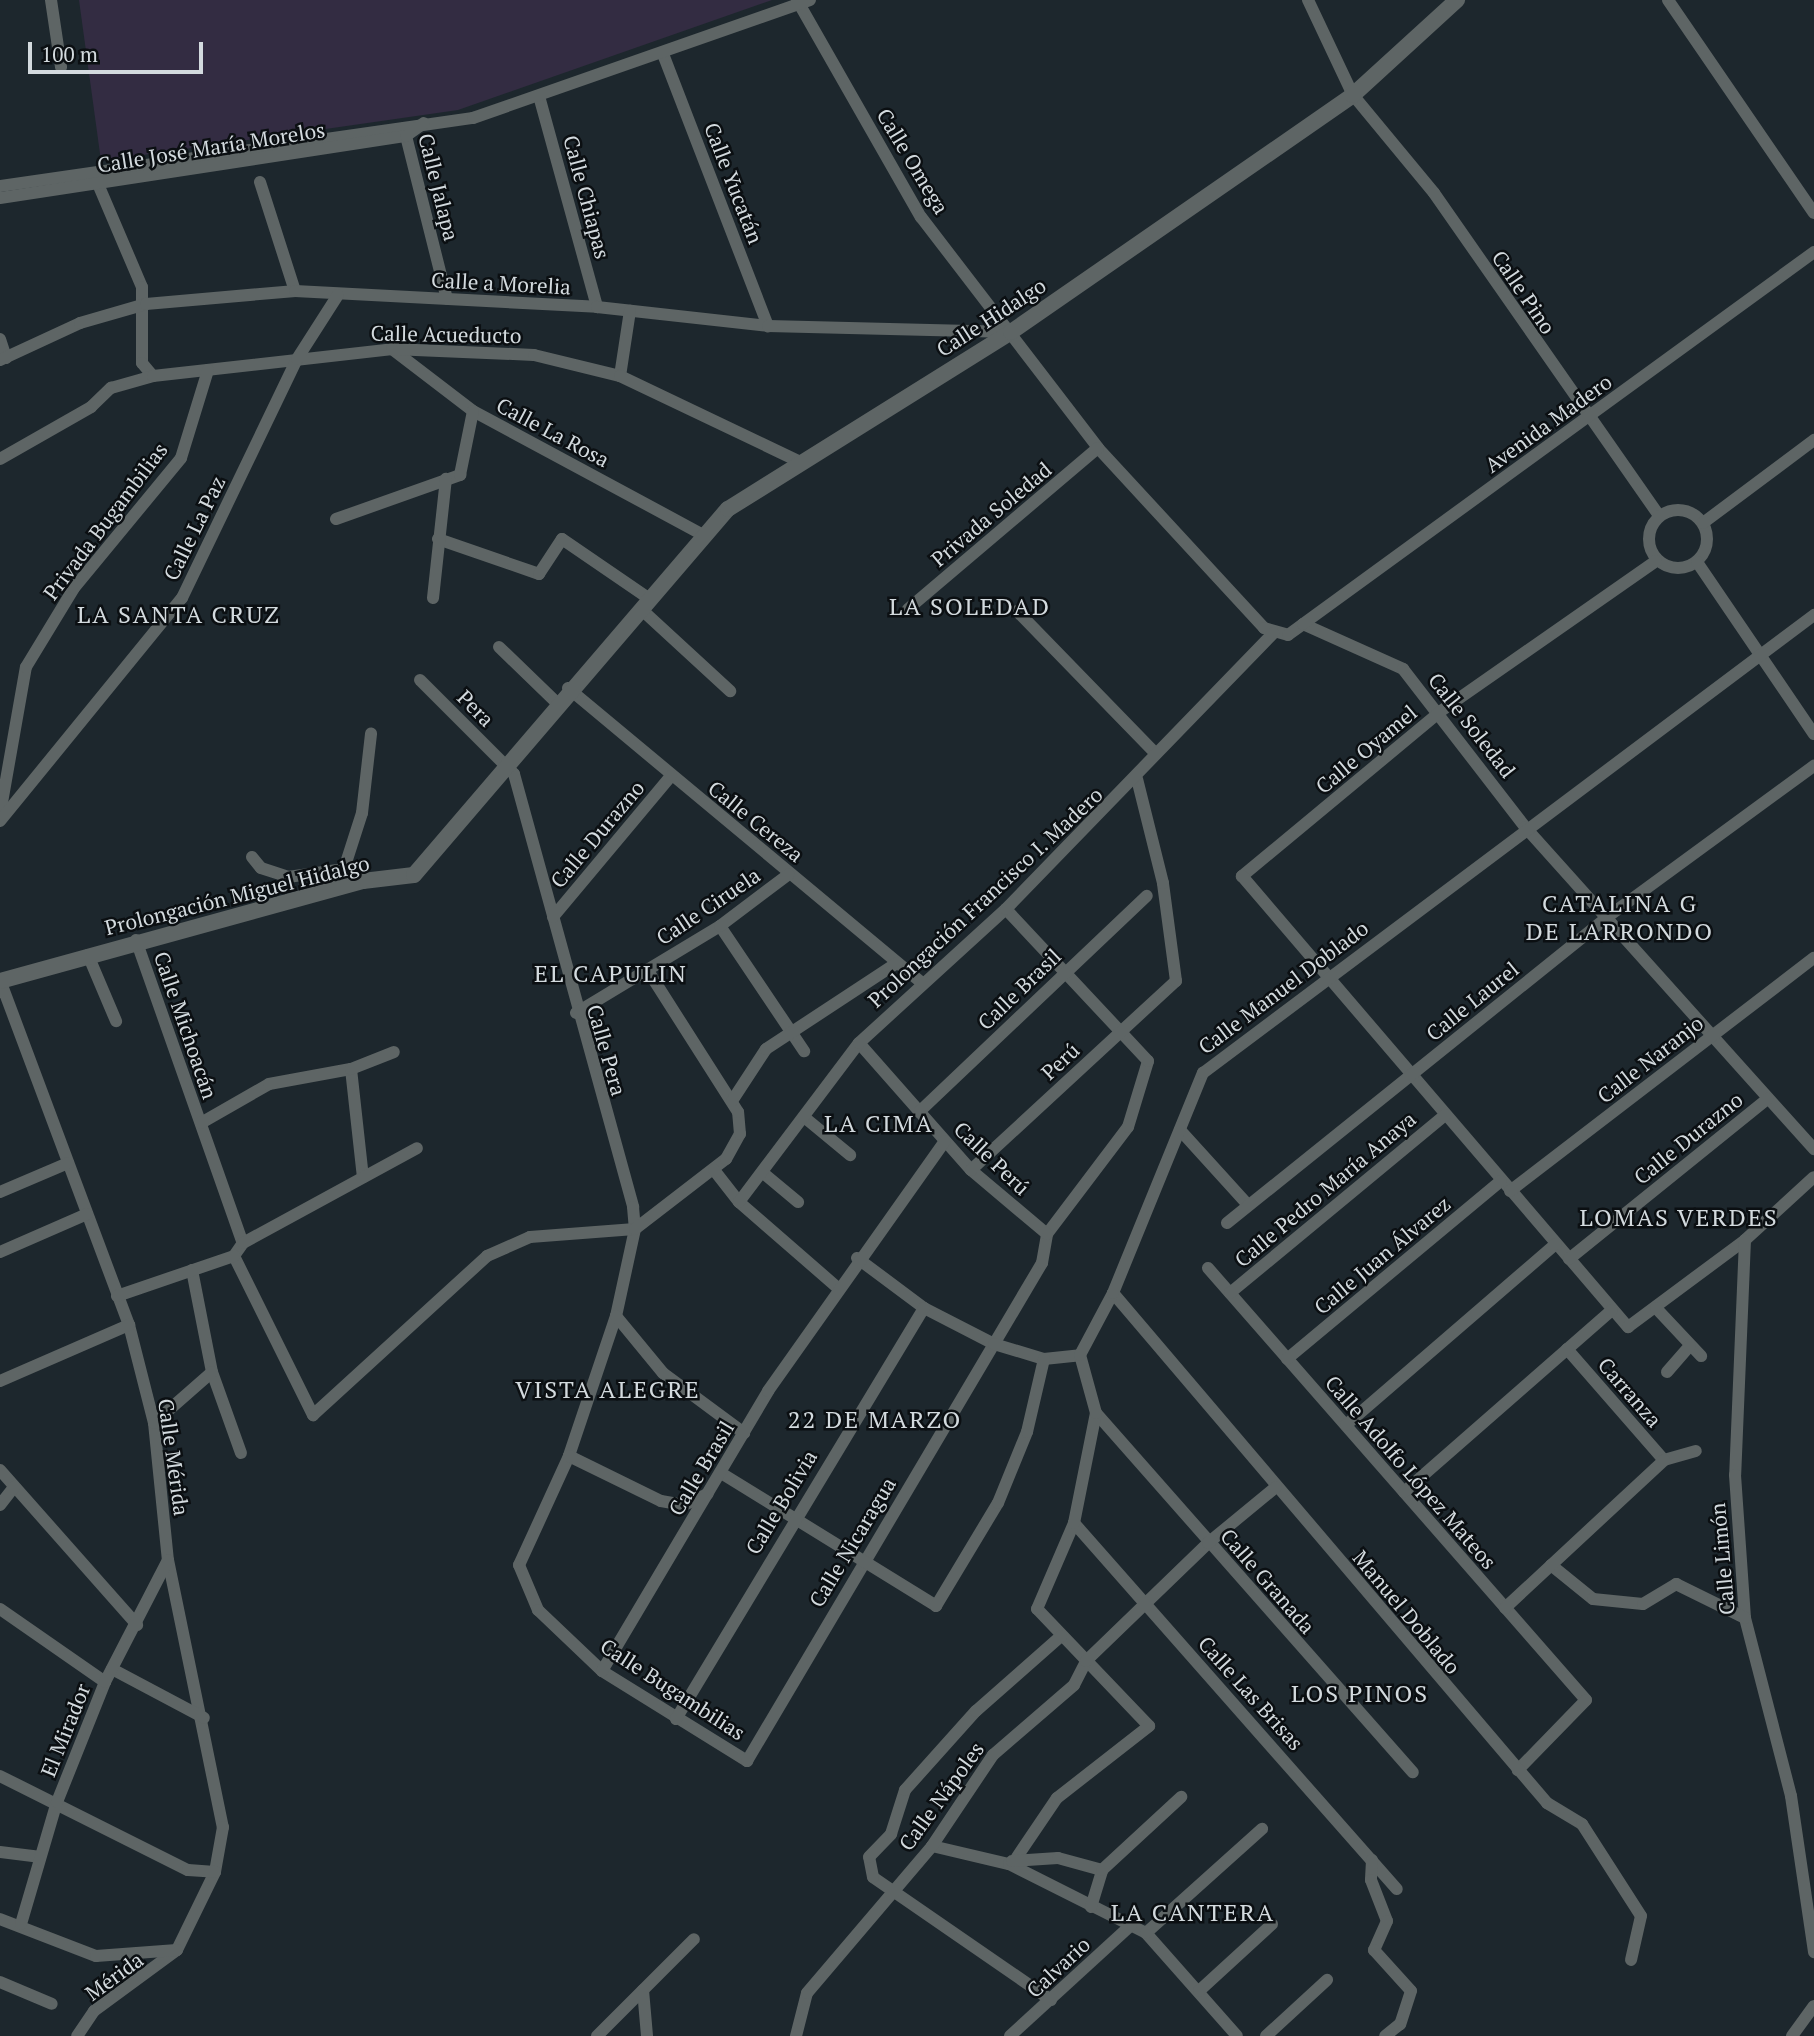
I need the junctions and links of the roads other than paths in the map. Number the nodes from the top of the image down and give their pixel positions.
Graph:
1 (51, 0) edge
2 (1308, 0) edge
3 (1457, 0) edge
4 (1668, 0) edge
5 (802, 1) edge
6 (663, 54) junction
7 (61, 67) dead end
8 (1353, 94) junction
9 (539, 96) junction
10 (404, 130) junction
11 (260, 182) dead end
12 (98, 184) junction
13 (0, 186) edge
14 (0, 198) edge
15 (1814, 213) edge
16 (1814, 252) edge
17 (295, 290) junction
18 (338, 295) junction
19 (447, 299) junction
20 (146, 304) junction
21 (597, 307) junction
22 (630, 311) junction
23 (768, 326) junction
24 (1011, 331) junction
25 (0, 339) edge
26 (392, 349) junction
27 (3, 359) edge
28 (297, 359) junction
29 (208, 370) junction
30 (152, 376) junction
31 (620, 376) junction
32 (473, 411) junction
33 (1587, 418) junction
34 (1814, 440) edge
35 (1098, 448) junction
36 (0, 459) edge
37 (802, 463) junction
38 (446, 480) junction
39 (1659, 515) junction
40 (336, 519) dead end
41 (1703, 523) junction
42 (705, 536) junction
43 (438, 539) junction
44 (1656, 561) junction
45 (1697, 562) junction
46 (433, 598) dead end
47 (646, 605) junction
48 (908, 609) dead end
49 (1017, 611) dead end
50 (1814, 615) edge
51 (1303, 624) junction
52 (1273, 634) junction
53 (499, 647) dead end
54 (1760, 657) junction
55 (420, 680) dead end
56 (568, 688) junction
57 (730, 691) dead end
58 (556, 702) junction
59 (1441, 711) junction
60 (371, 734) dead end
61 (1814, 734) edge
62 (1156, 754) junction
63 (504, 764) junction
64 (1814, 766) edge
65 (671, 776) junction
66 (1137, 779) junction
67 (0, 814) edge
68 (0, 821) edge
69 (1525, 827) junction
70 (252, 857) dead end
71 (344, 869) junction
72 (789, 874) junction
73 (363, 881) junction
74 (1147, 896) dead end
75 (1006, 909) junction
76 (552, 917) junction
77 (1606, 918) junction
78 (720, 926) junction
79 (136, 940) junction
80 (88, 956) junction
81 (1814, 958) edge
82 (897, 963) junction
83 (647, 969) junction
84 (1064, 972) junction
85 (1328, 978) junction
86 (0, 980) edge
87 (922, 983) junction
88 (576, 1013) junction
89 (116, 1021) dead end
90 (790, 1030) junction
91 (1119, 1032) junction
92 (1713, 1035) junction
93 (859, 1043) junction
94 (804, 1051) dead end
95 (394, 1052) dead end
96 (351, 1069) junction
97 (1411, 1075) junction
98 (1767, 1099) junction
99 (732, 1101) junction
100 (919, 1112) junction
101 (1445, 1115) junction
102 (804, 1117) junction
103 (201, 1123) junction
104 (1180, 1130) junction
105 (945, 1141) junction
106 (417, 1148) dead end
107 (1814, 1149) edge
108 (850, 1155) dead end
109 (68, 1163) junction
110 (714, 1170) junction
111 (971, 1170) junction
112 (762, 1172) junction
113 (1814, 1177) edge
114 (363, 1178) junction
115 (1506, 1186) junction
116 (0, 1192) edge
117 (739, 1202) junction
118 (798, 1202) dead end
119 (1248, 1205) junction
120 (87, 1214) junction
121 (1227, 1223) dead end
122 (635, 1229) junction
123 (1047, 1234) junction
124 (1745, 1240) junction
125 (243, 1244) junction
126 (1556, 1244) junction
127 (0, 1252) edge
128 (234, 1256) junction
129 (857, 1258) junction
130 (1569, 1259) junction
131 (1208, 1268) dead end
132 (192, 1270) junction
133 (838, 1288) junction
134 (1113, 1293) junction
135 (1230, 1293) junction
136 (117, 1296) junction
137 (924, 1308) junction
138 (1656, 1308) junction
139 (1612, 1310) junction
140 (615, 1316) junction
141 (129, 1325) junction
142 (994, 1345) junction
143 (1690, 1346) junction
144 (1567, 1349) junction
145 (1077, 1355) junction
146 (1700, 1356) dead end
147 (1047, 1358) junction
148 (1287, 1359) junction
149 (212, 1372) junction
150 (1667, 1372) dead end
151 (0, 1381) edge
152 (1096, 1413) junction
153 (153, 1423) junction
154 (1346, 1425) junction
155 (744, 1433) junction
156 (1696, 1451) dead end
157 (241, 1453) dead end
158 (569, 1456) junction
159 (1664, 1460) junction
160 (0, 1470) edge
161 (721, 1473) junction
162 (13, 1487) junction
163 (1276, 1487) junction
164 (1404, 1492) junction
165 (708, 1494) junction
166 (0, 1505) edge
167 (792, 1519) junction
168 (1074, 1523) junction
169 (1208, 1542) junction
170 (168, 1560) junction
171 (862, 1561) junction
172 (1551, 1565) junction
173 (1149, 1607) junction
174 (1505, 1608) junction
175 (0, 1609) edge
176 (1745, 1618) junction
177 (137, 1625) junction
178 (1061, 1636) junction
179 (1086, 1661) junction
180 (111, 1669) junction
181 (602, 1671) junction
182 (105, 1682) junction
183 (204, 1718) junction
184 (676, 1719) junction
185 (747, 1761) joint
186 (1518, 1770) junction
187 (1413, 1772) dead end
188 (0, 1776) edge
189 (1181, 1797) dead end
190 (57, 1802) junction
191 (1262, 1829) dead end
192 (932, 1846) junction
193 (0, 1852) edge
194 (39, 1857) junction
195 (1372, 1860) junction
196 (1013, 1861) junction
197 (1101, 1870) junction
198 (215, 1872) junction
199 (1397, 1889) dead end
200 (893, 1890) junction
201 (1091, 1907) junction
202 (0, 1919) edge
203 (21, 1924) junction
204 (1272, 1924) dead end
205 (1131, 1925) junction
206 (1146, 1933) junction
207 (694, 1939) dead end
208 (177, 1950) junction
209 (1814, 1952) edge
210 (1631, 1960) dead end
211 (1327, 1979) dead end
212 (0, 1982) edge
213 (643, 1990) junction
214 (1199, 1991) junction
215 (1051, 2000) junction
216 (52, 2004) dead end
217 (1814, 2006) edge
218 (77, 2036) edge
219 (597, 2036) edge
220 (647, 2036) edge
221 (796, 2036) edge
222 (1010, 2036) edge
223 (1237, 2036) edge
224 (1266, 2036) edge
225 (1385, 2036) edge
226 (1792, 2036) edge

1 - 7 street
2 - 8 street, Calle Pino
3 - 8 street, Calle Hidalgo
4 - 15 street
5 - 6 street, Calle José María Morelos
5 - 24 street, Calle Omega
6 - 9 street, Calle José María Morelos
6 - 23 street, Calle Yucatán
8 - 24 street, Calle Hidalgo
8 - 33 street, Calle Pino
9 - 10 street, Calle José María Morelos
9 - 21 street, Calle Chiapas
10 - 12 street, Calle José María Morelos
10 - 13 street, Calle José María Morelos
10 - 19 street, Calle Jalapa
11 - 17 street
12 - 14 street, Calle José María Morelos
12 - 20 street
16 - 33 street, Avenida Madero
17 - 18 street, Calle a Morelia
17 - 20 street, Calle a Morelia
18 - 19 street, Calle a Morelia
18 - 28 street, Calle La Paz
19 - 21 street, Calle a Morelia
20 - 27 street, Calle a Morelia
20 - 30 street
21 - 22 street, Calle a Morelia
22 - 23 street, Calle a Morelia
22 - 31 street
23 - 24 street, Calle a Morelia
24 - 35 street
24 - 37 street, Calle Hidalgo
25 - 27 street
26 - 28 street, Calle Acueducto
26 - 31 street, Calle Acueducto
26 - 32 street, Calle La Rosa
28 - 29 street, Calle Acueducto
28 - 68 street, Calle La Paz
29 - 30 street, Calle Acueducto
29 - 67 street, Privada Bugambilias
30 - 36 street, Calle Acueducto
31 - 37 street, Calle Acueducto
32 - 38 street
32 - 42 street, Calle La Rosa
33 - 39 street, Calle Pino
33 - 51 street, Avenida Madero
34 - 41 street
35 - 48 street, Privada Soledad
35 - 52 street
37 - 42 street, Calle Hidalgo
38 - 40 street
38 - 43 street
39 - 41 street
39 - 44 street
41 - 45 street
42 - 47 street, Calle Hidalgo
43 - 46 street
43 - 47 street
44 - 45 street
44 - 59 street, Calle Oyamel
45 - 54 street
47 - 56 street, Calle Hidalgo
47 - 57 street
49 - 62 street
50 - 54 street, Calle Manuel Doblado
51 - 52 street
51 - 59 street, Calle Soledad
52 - 62 street, Prolongación Francisco I. Madero
53 - 58 street
54 - 61 street
54 - 69 street, Calle Manuel Doblado
55 - 63 street, Pera
56 - 58 street, Prolongación Miguel Hidalgo
56 - 65 street, Calle Cereza
58 - 63 street, Prolongación Miguel Hidalgo
59 - 69 street, Calle Soledad
59 - 85 street, Calle Oyamel
60 - 71 street
62 - 66 street, Prolongación Francisco I. Madero
63 - 73 street, Prolongación Miguel Hidalgo
63 - 76 street, Calle Pera
64 - 77 street, Calle Laurel
65 - 72 street, Calle Cereza
65 - 76 street, Calle Durazno
66 - 75 street, Prolongación Francisco I. Madero
66 - 91 street, Perú
69 - 77 street, Calle Soledad
69 - 85 street, Calle Manuel Doblado
70 - 71 street
71 - 73 street
72 - 78 street, Calle Ciruela
72 - 82 street, Calle Cereza
73 - 79 street, Prolongación Miguel Hidalgo
74 - 84 street, Calle Brasil
75 - 84 street
75 - 87 street, Prolongación Francisco I. Madero
76 - 88 street, Calle Pera
77 - 92 street, Calle Soledad
77 - 97 street, Calle Laurel
78 - 83 street, Calle Ciruela
78 - 90 street
79 - 80 street, Prolongación Miguel Hidalgo
79 - 103 street, Calle Michoacán
80 - 86 street, Prolongación Miguel Hidalgo
80 - 89 street
81 - 92 street, Calle Naranjo
82 - 87 street, Calle Cereza
82 - 90 street
83 - 88 street, Calle Ciruela
83 - 99 street
84 - 91 street
84 - 100 street, Calle Brasil
85 - 97 street
85 - 104 street, Calle Manuel Doblado
86 - 109 street, Calle Mérida
87 - 93 street, Prolongación Francisco I. Madero
88 - 122 street, Calle Pera
90 - 94 street
90 - 99 street
91 - 111 street, Perú
91 - 123 street
92 - 98 street, Calle Soledad
92 - 115 street, Calle Naranjo
93 - 100 street, Calle Perú
93 - 102 street, Prolongación Francisco I. Madero
95 - 96 street, Calle Michoacán
96 - 103 street, Calle Michoacán
96 - 114 street
97 - 101 street
97 - 119 street, Calle Laurel
98 - 107 street, Calle Soledad
98 - 130 street, Calle Durazno
99 - 110 street
100 - 105 street, Calle Perú
101 - 115 street
101 - 135 street, Calle Pedro María Anaya
102 - 108 street
102 - 112 street, Prolongación Francisco I. Madero
103 - 125 street, Calle Michoacán
104 - 119 street
104 - 134 street, Calle Manuel Doblado
105 - 111 street, Calle Perú
105 - 129 street, Calle Brasil
106 - 114 street
109 - 116 street
109 - 120 street, Calle Mérida
110 - 117 street
110 - 122 street
111 - 123 street, Calle Perú
112 - 117 street, Prolongación Francisco I. Madero
112 - 118 street
113 - 124 street
114 - 125 street
115 - 126 street
115 - 148 street, Calle Juan Álvarez
117 - 133 street
119 - 121 street, Calle Laurel
120 - 127 street
120 - 136 street, Calle Mérida
122 - 128 street
122 - 140 street, Calle Bugambilias
123 - 142 street, Calle Nicaragua
124 - 138 street
124 - 176 street, Calle Limón
125 - 128 street
126 - 130 street
126 - 154 street
128 - 132 street
129 - 133 street, Calle Brasil
129 - 137 street
130 - 139 street
131 - 135 street, Calle Adolfo López Mateos
132 - 136 street
132 - 149 street
133 - 155 street, Calle Brasil
134 - 145 street, Calle Manuel Doblado
134 - 163 street, Manuel Doblado
135 - 148 street, Calle Adolfo López Mateos
136 - 141 street, Calle Mérida
137 - 142 street
137 - 167 street, Calle Bolivia
138 - 139 street
138 - 143 street
139 - 144 street
140 - 155 street
140 - 158 street, Calle Bugambilias
141 - 151 street
141 - 153 street, Calle Mérida
142 - 147 street
142 - 171 street, Calle Nicaragua
143 - 146 street
143 - 150 street
144 - 159 street, Carranza
144 - 164 street
145 - 147 street
145 - 152 street
147 - 171 street
148 - 154 street, Calle Adolfo López Mateos
149 - 153 street
149 - 157 street
152 - 168 street
152 - 169 street, Calle Granada
153 - 170 street, Calle Mérida
154 - 164 street, Calle Adolfo López Mateos
155 - 161 street, Calle Brasil
156 - 159 street
158 - 165 street
158 - 181 street, Calle Bugambilias
159 - 172 street
160 - 162 street
161 - 165 street, Calle Brasil
161 - 167 street
162 - 166 street
162 - 177 street
163 - 169 street
163 - 186 street, Manuel Doblado
164 - 174 street, Calle Adolfo López Mateos
165 - 181 street, Calle Brasil
167 - 171 street
167 - 184 street, Calle Bolivia
168 - 173 street, Calle Las Brisas
168 - 178 street
169 - 173 street, Calle Nápoles
169 - 187 street, Calle Granada
170 - 177 street, El Mirador
170 - 183 street, Calle Mérida
171 - 185 street, Calle Nicaragua
172 - 174 street
172 - 176 street
173 - 179 street, Calle Nápoles
173 - 195 street, Calle Las Brisas
174 - 186 street, Calle Adolfo López Mateos
175 - 182 street
176 - 209 street, Calle Limón
177 - 180 street, El Mirador
178 - 179 street
178 - 200 street
179 - 192 street, Calle Nápoles
179 - 196 street
180 - 182 street, El Mirador
180 - 183 street
181 - 184 street, Calle Bugambilias
182 - 190 street, El Mirador
183 - 198 street, Calle Mérida
184 - 185 street, Calle Bugambilias
186 - 210 street, Manuel Doblado
188 - 190 street
189 - 197 street
190 - 194 street, El Mirador
190 - 198 street
191 - 206 street
192 - 196 street
192 - 200 street, Calle Nápoles
193 - 194 street
194 - 203 street, El Mirador
195 - 199 street, Calle Las Brisas
195 - 225 street
196 - 197 street
196 - 201 street
197 - 201 street
198 - 208 street, Calle Mérida
200 - 215 street
200 - 221 street, Calle Nápoles
201 - 205 street
202 - 203 street
203 - 208 street
204 - 214 street
205 - 206 street
205 - 215 street, Calvario
206 - 214 street
207 - 213 street
208 - 218 street, Mérida
211 - 224 street
212 - 216 street
213 - 219 street
213 - 220 street
214 - 223 street
215 - 222 street, Calvario
217 - 226 street

